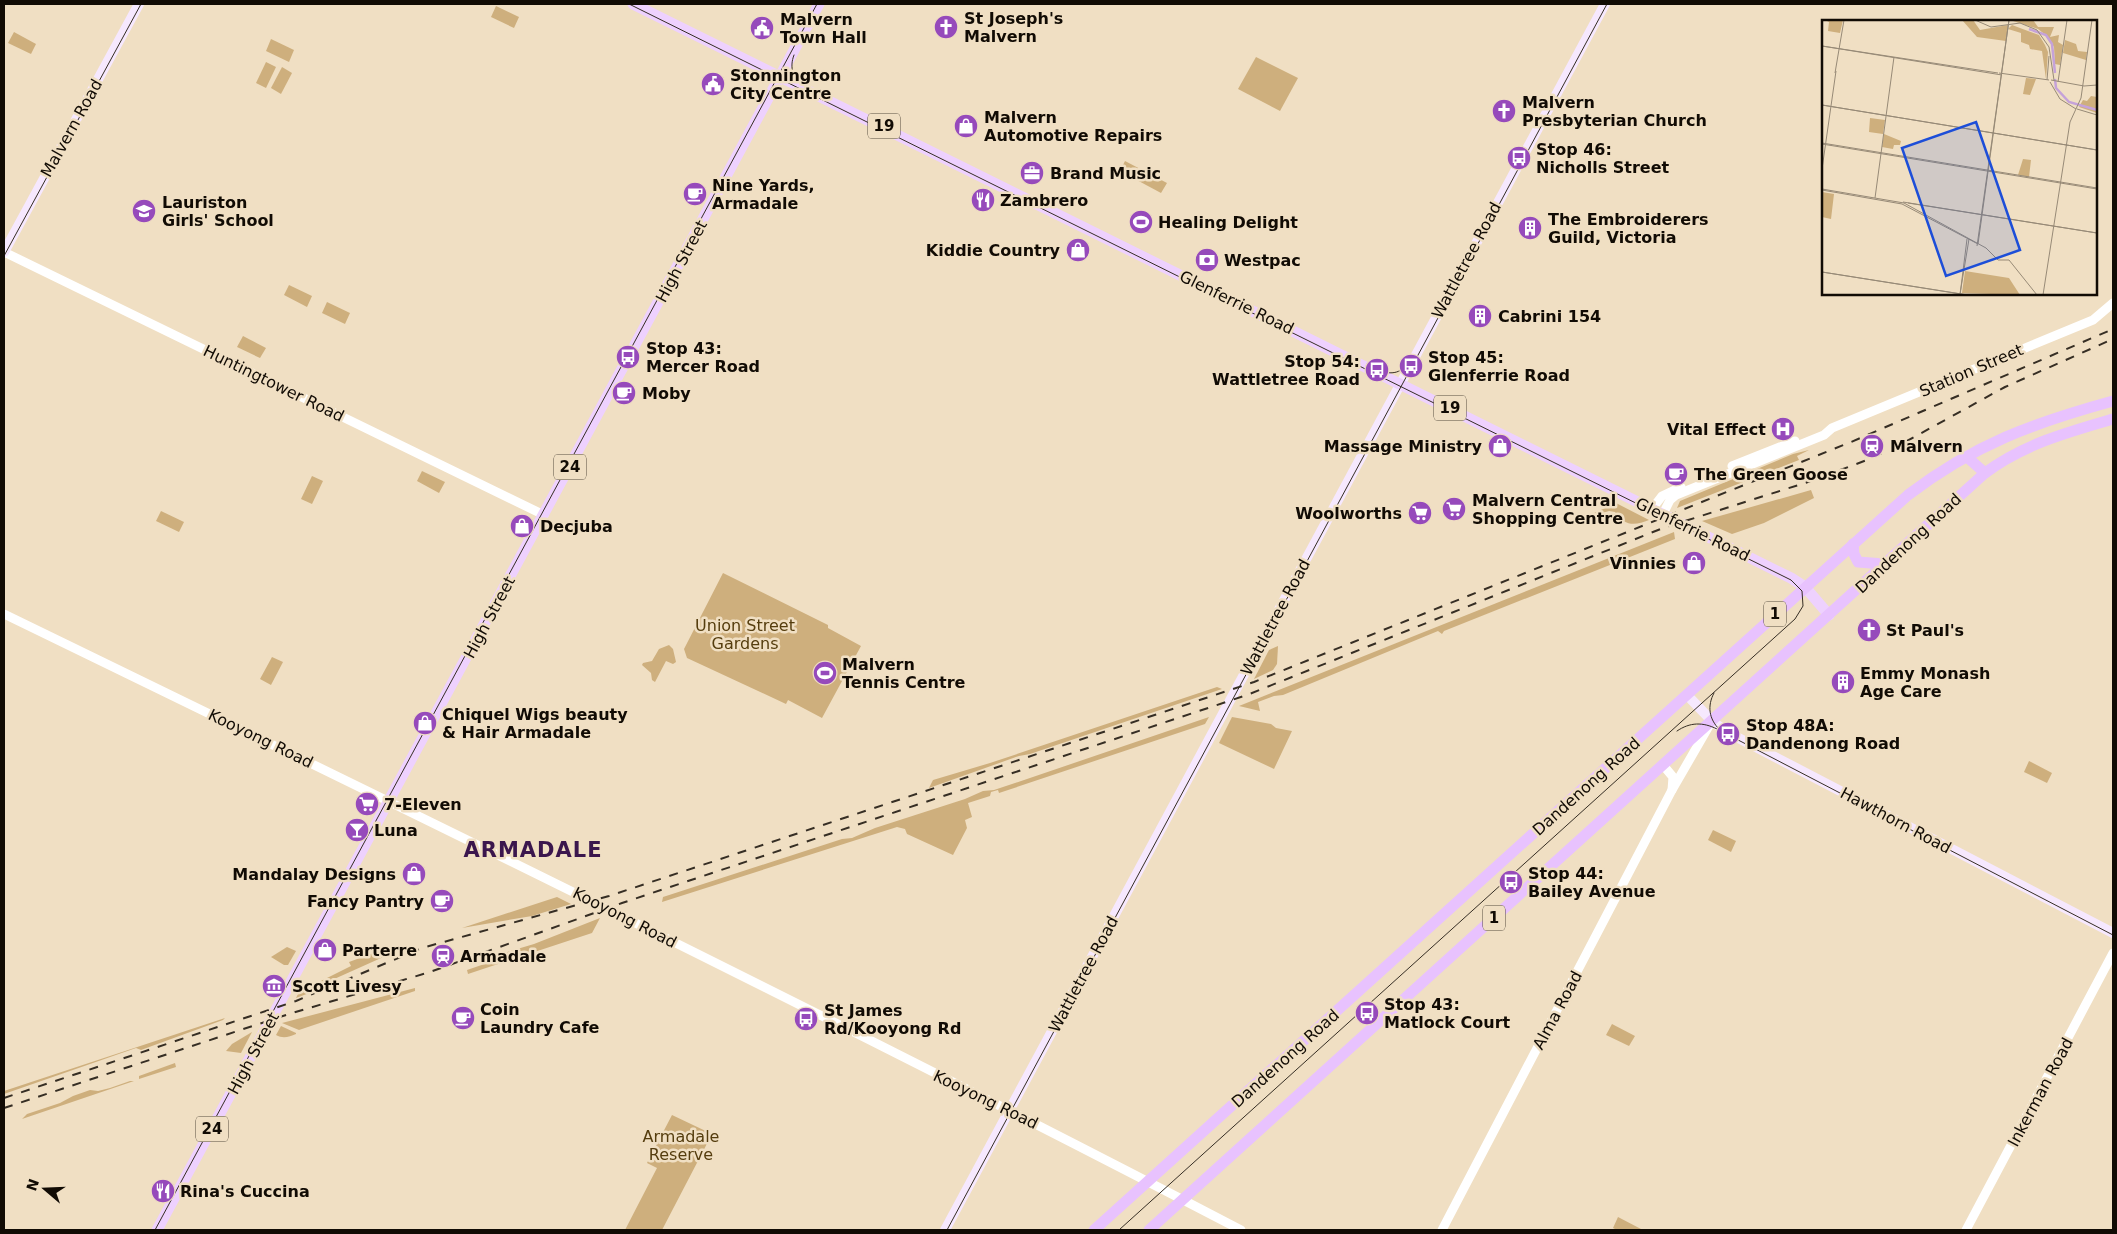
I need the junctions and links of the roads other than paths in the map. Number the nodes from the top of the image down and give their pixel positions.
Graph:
1 (139, 4) edge
2 (633, 4) edge
3 (819, 4) edge
4 (1604, 4) edge
5 (781, 75) junction
6 (4, 252) edge
7 (2113, 303) edge
8 (1400, 383) junction
9 (2113, 401) edge
10 (2113, 419) edge
11 (1967, 457) junction
12 (1985, 472) junction
13 (1659, 512) junction
14 (544, 515) junction
15 (1853, 544) junction
16 (1884, 564) junction
17 (1805, 587) junction
18 (4, 614) edge
19 (1829, 615) junction
20 (1687, 695) junction
21 (1712, 721) junction
22 (1662, 766) junction
23 (1672, 790) junction
24 (390, 801) junction
25 (2113, 933) edge
26 (2113, 953) edge
27 (1009, 1111) junction
28 (1149, 1181) junction
29 (1183, 1200) junction
30 (157, 1230) edge
31 (945, 1230) edge
32 (1094, 1230) edge
33 (1149, 1230) edge
34 (1240, 1230) edge
35 (1442, 1230) edge
36 (1966, 1230) edge

1 - 6 main road, Malvern Road
2 - 5 main road, Glenferrie Road / 19
3 - 5 main road, High Street / 24
4 - 8 main road, Wattletree Road
5 - 8 main road, Glenferrie Road / 19
5 - 14 main road, High Street / 24
6 - 14 street, Huntingtower Road
7 - 13 street, Station Street
8 - 13 main road, Glenferrie Road / 19
8 - 27 main road, Wattletree Road
9 - 11 highway, Dandenong Road / 1
10 - 12 highway, Dandenong Road / 1
11 - 12 highway
11 - 15 highway, Dandenong Road / 1
12 - 16 highway, Dandenong Road / 1
13 - 17 main road, Glenferrie Road / 19
14 - 24 main road, High Street / 24
15 - 16 highway
15 - 17 highway, Dandenong Road / 1
16 - 19 highway, Dandenong Road / 1
17 - 19 main road, Glenferrie Road / 19
17 - 20 highway, Dandenong Road / 1
18 - 24 street, Kooyong Road
19 - 21 highway, Dandenong Road / 1
20 - 21 main road, Hawthorn Road
20 - 28 highway, Dandenong Road / 1
21 - 22 highway, Dandenong Road / 1
21 - 23 street, Alma Road
21 - 25 main road, Hawthorn Road
22 - 23 street
22 - 29 highway, Dandenong Road / 1
23 - 35 street, Alma Road
24 - 27 street, Kooyong Road
24 - 30 main road, High Street / 24
26 - 36 street, Inkerman Road
27 - 28 street, Kooyong Road
27 - 31 main road, Wattletree Road
28 - 29 street, Kooyong Road
28 - 32 highway, Dandenong Road / 1
29 - 33 highway, Dandenong Road / 1
29 - 34 street, Kooyong Road

